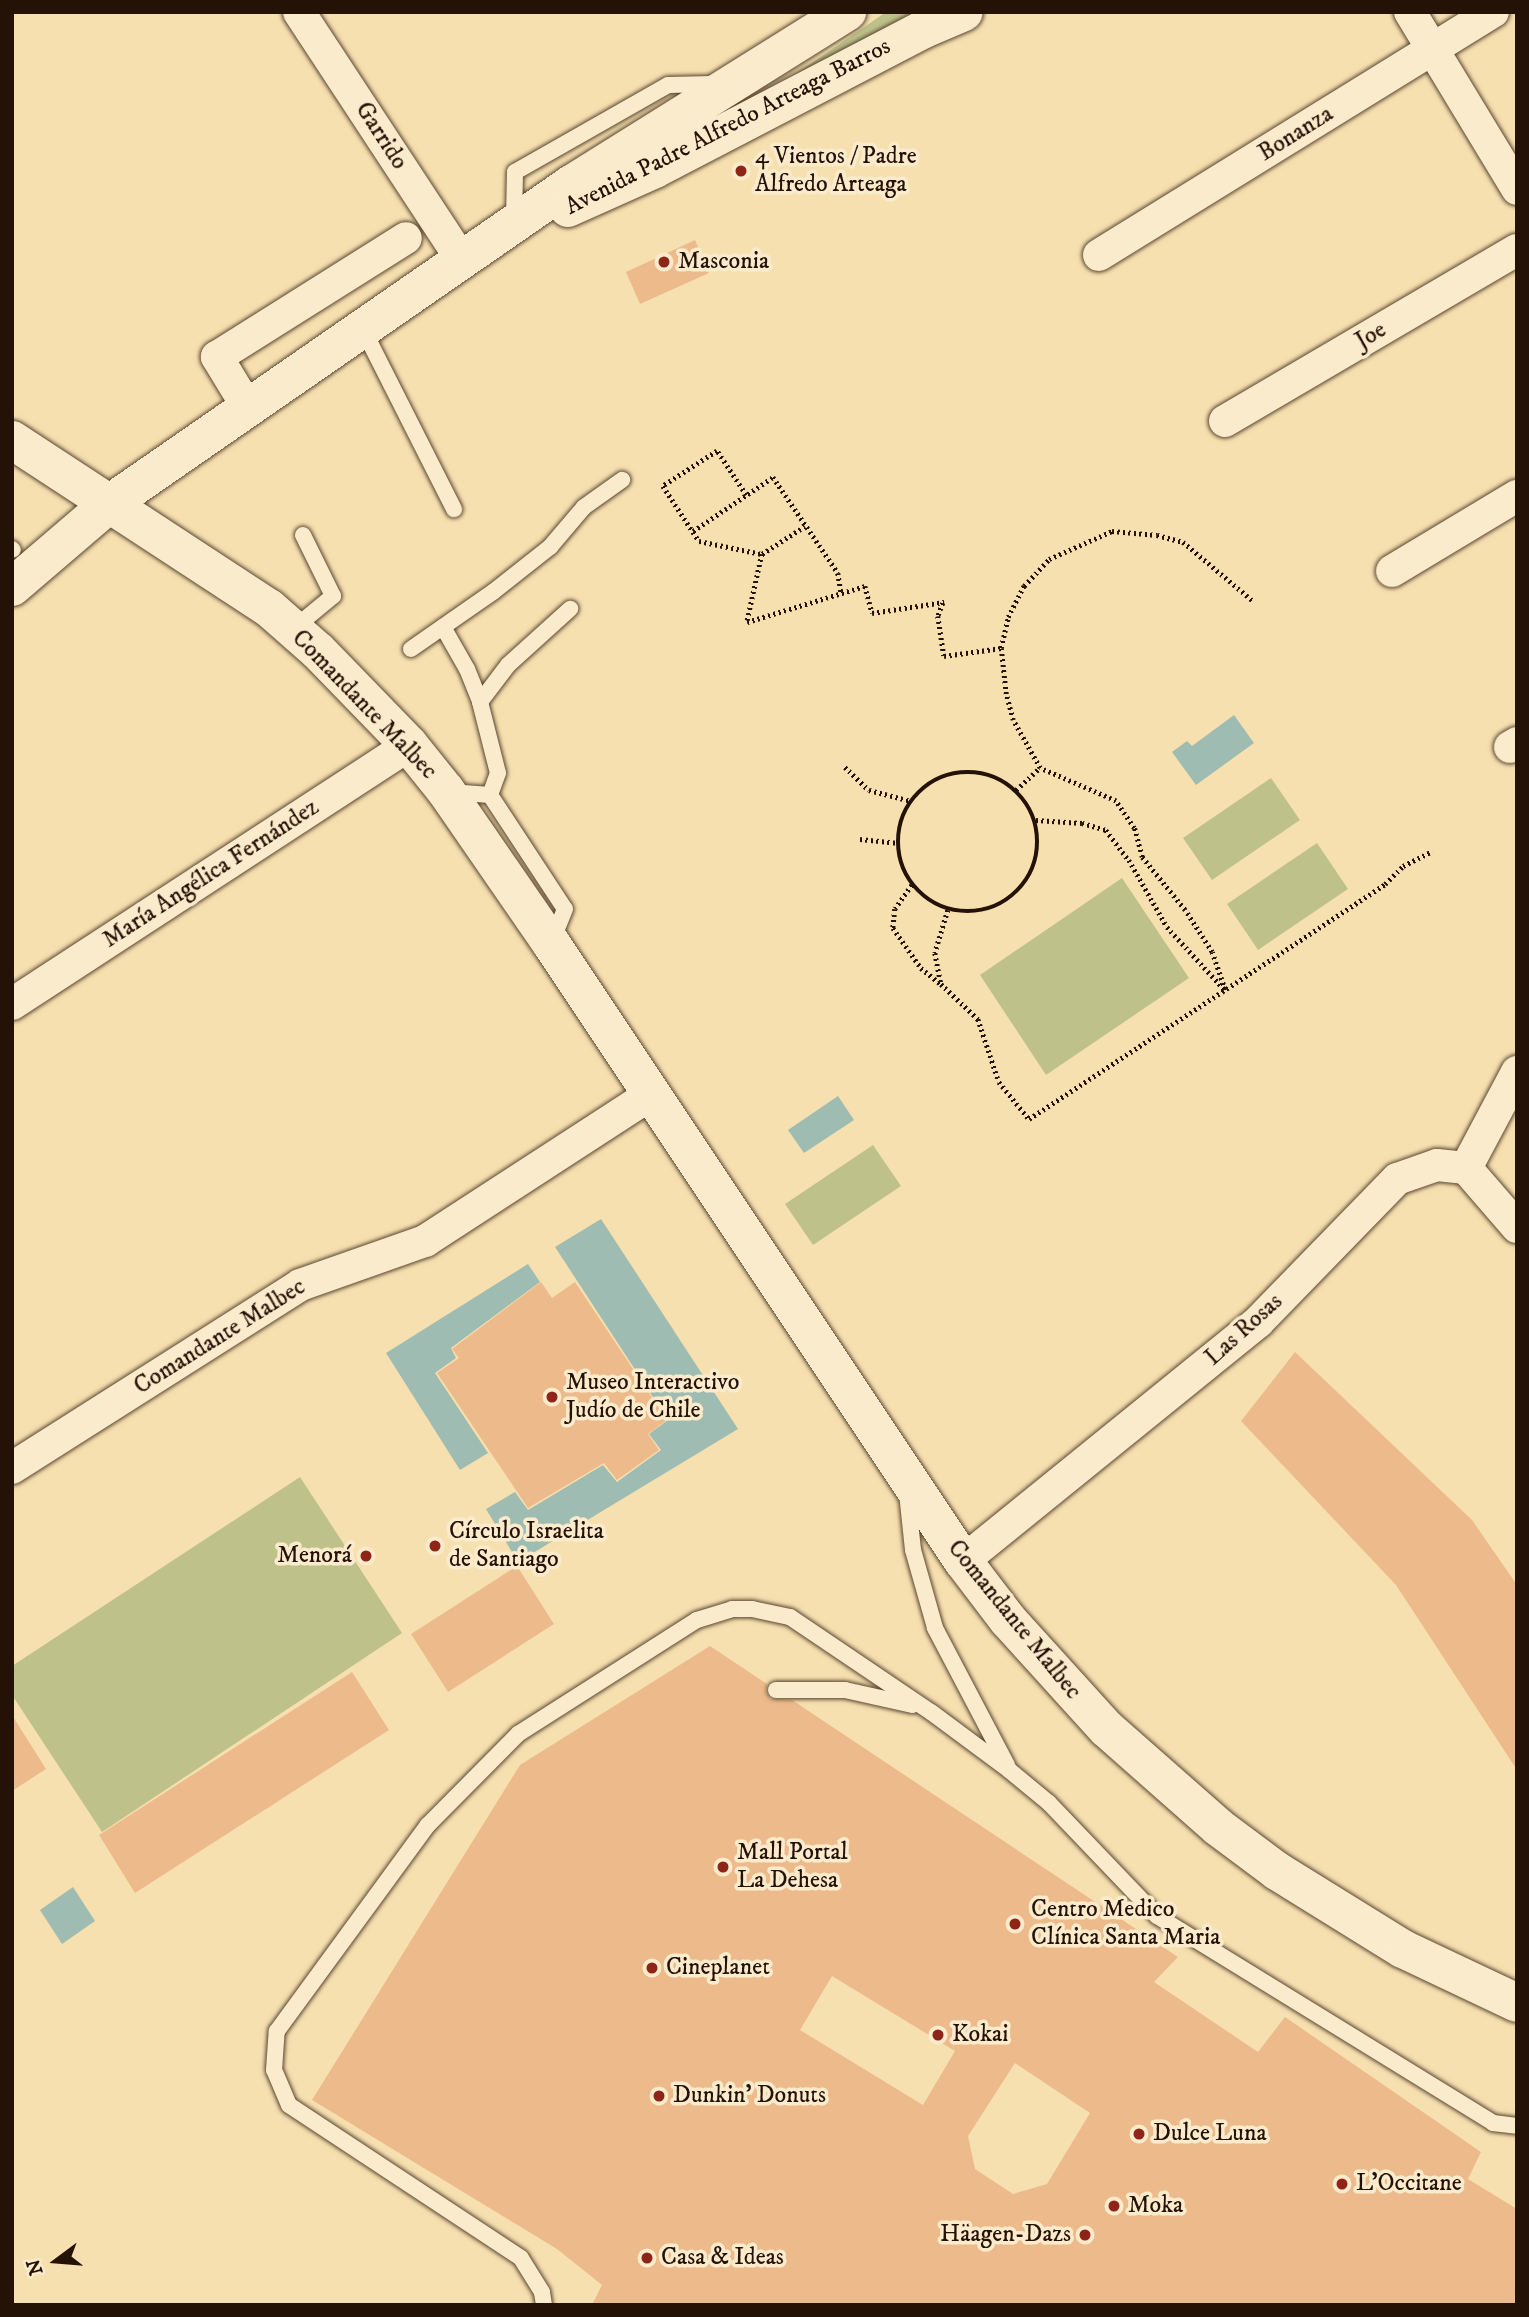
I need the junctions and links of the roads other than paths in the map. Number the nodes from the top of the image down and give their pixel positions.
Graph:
1 (299, 12) edge
2 (847, 12) edge
3 (964, 12) edge
4 (1410, 12) edge
5 (1493, 12) edge
6 (1433, 50) junction
7 (1517, 189) edge
8 (406, 238) dead end
9 (489, 241) junction
10 (1517, 250) edge
11 (1099, 255) dead end
12 (363, 329) junction
13 (248, 408) junction
14 (1225, 422) dead end
15 (12, 440) edge
16 (622, 480) dead end
17 (1517, 496) edge
18 (109, 504) junction
19 (454, 509) dead end
20 (303, 535) dead end
21 (13, 550) edge
22 (1392, 571) dead end
23 (12, 587) edge
24 (570, 609) dead end
25 (443, 627) junction
26 (293, 629) junction
27 (411, 649) dead end
28 (480, 702) junction
29 (409, 745) junction
30 (446, 791) junction
31 (490, 795) junction
32 (551, 943) junction
33 (12, 1004) edge
34 (1517, 1072) edge
35 (651, 1094) junction
36 (1466, 1168) junction
37 (1517, 1227) edge
38 (12, 1468) edge
39 (905, 1474) junction
40 (963, 1561) junction
41 (776, 1690) dead end
42 (931, 1712) junction
43 (1009, 1770) junction
44 (1517, 2003) edge
45 (1517, 2126) edge
46 (544, 2305) edge

1 - 9 street, Garrido
2 - 9 street, Avenida Padre Alfredo Arteaga Barros
3 - 9 street, Avenida Padre Alfredo Arteaga Barros
4 - 6 street
5 - 6 street, Bonanza
6 - 7 street
6 - 11 street, Bonanza
8 - 13 street
9 - 12 street, Avenida Padre Alfredo Arteaga Barros
10 - 14 street, Joe
12 - 13 street, Avenida Padre Alfredo Arteaga Barros
12 - 19 lane
13 - 18 street, Avenida Padre Alfredo Arteaga Barros
15 - 18 street, Comandante Malbec
16 - 25 lane
17 - 22 street
18 - 21 street, Avenida Padre Alfredo Arteaga Barros
18 - 23 street, Avenida Padre Alfredo Arteaga Barros
18 - 26 street, Comandante Malbec
20 - 26 lane
24 - 28 lane
25 - 27 lane
25 - 28 lane
26 - 29 street, Comandante Malbec
28 - 31 lane
29 - 30 street, Comandante Malbec
29 - 33 street, María Angélica Fernández
30 - 31 lane
30 - 32 street, Comandante Malbec
31 - 32 lane
32 - 35 street, Comandante Malbec
34 - 36 street
35 - 38 street, Comandante Malbec
35 - 39 street, Comandante Malbec
36 - 37 street
36 - 40 street, Las Rosas
39 - 40 street, Comandante Malbec
39 - 43 lane
40 - 44 street, Comandante Malbec
41 - 42 lane
42 - 43 lane
42 - 46 lane
43 - 45 lane

